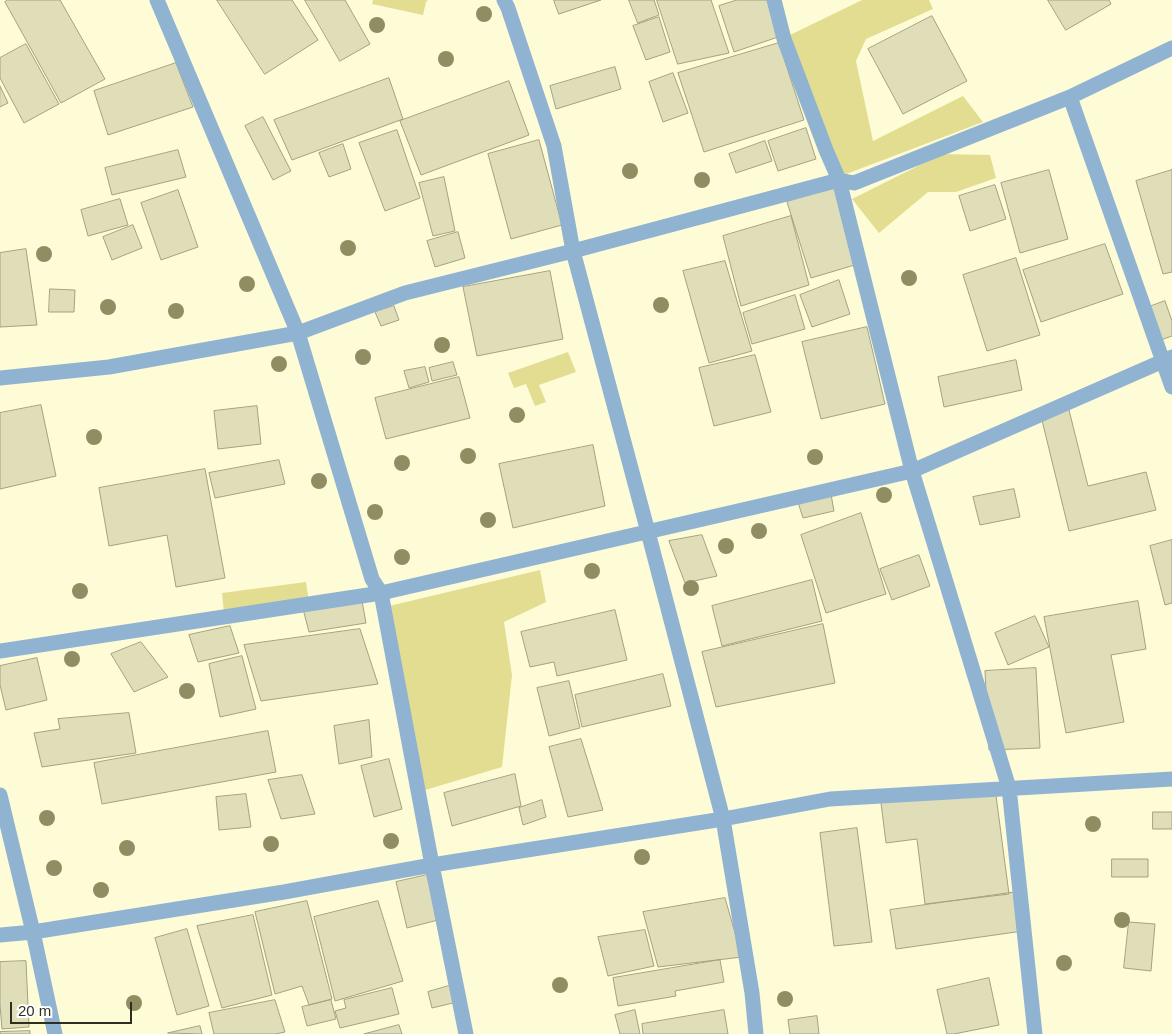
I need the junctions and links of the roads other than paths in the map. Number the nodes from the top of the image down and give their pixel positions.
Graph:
1 (157, 0) edge
2 (504, 0) edge
3 (774, 0) edge
4 (1172, 48) edge
5 (1070, 97) junction
6 (839, 180) junction
7 (573, 251) junction
8 (298, 333) junction
9 (1167, 359) edge
10 (0, 378) edge
11 (1172, 387) edge
12 (912, 471) junction
13 (648, 532) junction
14 (381, 593) junction
15 (0, 651) edge
16 (1172, 779) edge
17 (1009, 788) junction
18 (0, 795) edge
19 (723, 819) junction
20 (432, 865) junction
21 (33, 932) junction
22 (0, 935) edge
23 (56, 1034) edge
24 (466, 1034) edge
25 (756, 1034) edge
26 (1035, 1034) edge

1 - 8 street
2 - 7 street
3 - 6 street
4 - 5 street
5 - 6 street
5 - 9 street
6 - 7 street
6 - 12 street
7 - 8 street
7 - 13 street
8 - 10 street
8 - 14 street
9 - 11 street
9 - 12 street
12 - 13 street
12 - 17 street
13 - 14 street
13 - 19 street
14 - 15 street
14 - 20 street
16 - 17 street
17 - 19 street
17 - 26 street
18 - 21 street
19 - 20 street
19 - 25 street
20 - 21 street
20 - 24 street
21 - 22 street
21 - 23 street

